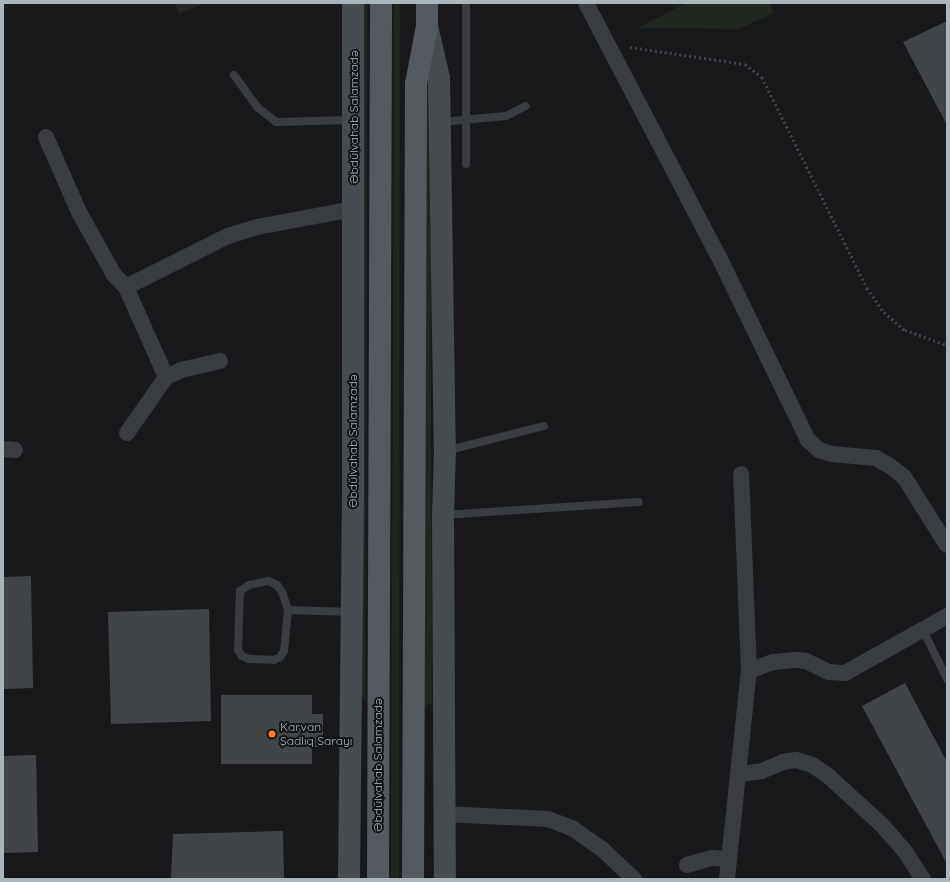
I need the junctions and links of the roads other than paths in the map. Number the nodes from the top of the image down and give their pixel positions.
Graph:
1 (353, 3) edge
2 (381, 3) edge
3 (428, 3) edge
4 (586, 3) edge
5 (466, 7) dead end
6 (427, 26) junction
7 (234, 75) dead end
8 (526, 106) dead end
9 (354, 120) junction
10 (466, 121) junction
11 (439, 122) junction
12 (46, 137) dead end
13 (466, 164) dead end
14 (354, 209) junction
15 (126, 287) junction
16 (220, 361) dead end
17 (166, 377) junction
18 (544, 426) dead end
19 (127, 433) dead end
20 (445, 451) junction
21 (741, 474) dead end
22 (639, 502) dead end
23 (443, 515) junction
24 (947, 545) edge
25 (288, 610) junction
26 (352, 612) junction
27 (947, 616) edge
28 (923, 630) junction
29 (749, 671) junction
30 (947, 679) edge
31 (740, 774) junction
32 (445, 814) junction
33 (729, 859) junction
34 (687, 865) dead end
35 (348, 879) edge
36 (378, 879) edge
37 (413, 879) edge
38 (445, 879) edge
39 (634, 879) edge
40 (727, 879) edge
41 (923, 879) edge

1 - 9 main road, Əbdülvahab Salamzadə
2 - 36 main road, Əbdülvahab Salamzadə
3 - 6 main road
4 - 24 street
5 - 10 lane
6 - 11 main road
6 - 37 main road
7 - 9 lane
8 - 10 lane
9 - 14 main road, Əbdülvahab Salamzadə
10 - 11 lane
10 - 13 lane
11 - 20 main road
12 - 15 street
14 - 15 street
14 - 26 main road, Əbdülvahab Salamzadə
15 - 17 street
16 - 17 street
17 - 19 street
18 - 20 lane
20 - 23 main road
21 - 29 street
22 - 23 lane
23 - 32 main road
25 - 25 lane
25 - 26 lane
26 - 35 main road, Əbdülvahab Salamzadə
27 - 28 street
28 - 29 street
28 - 30 lane
29 - 31 street
31 - 33 street
31 - 41 street
32 - 38 main road
32 - 39 street
33 - 34 street
33 - 40 street

